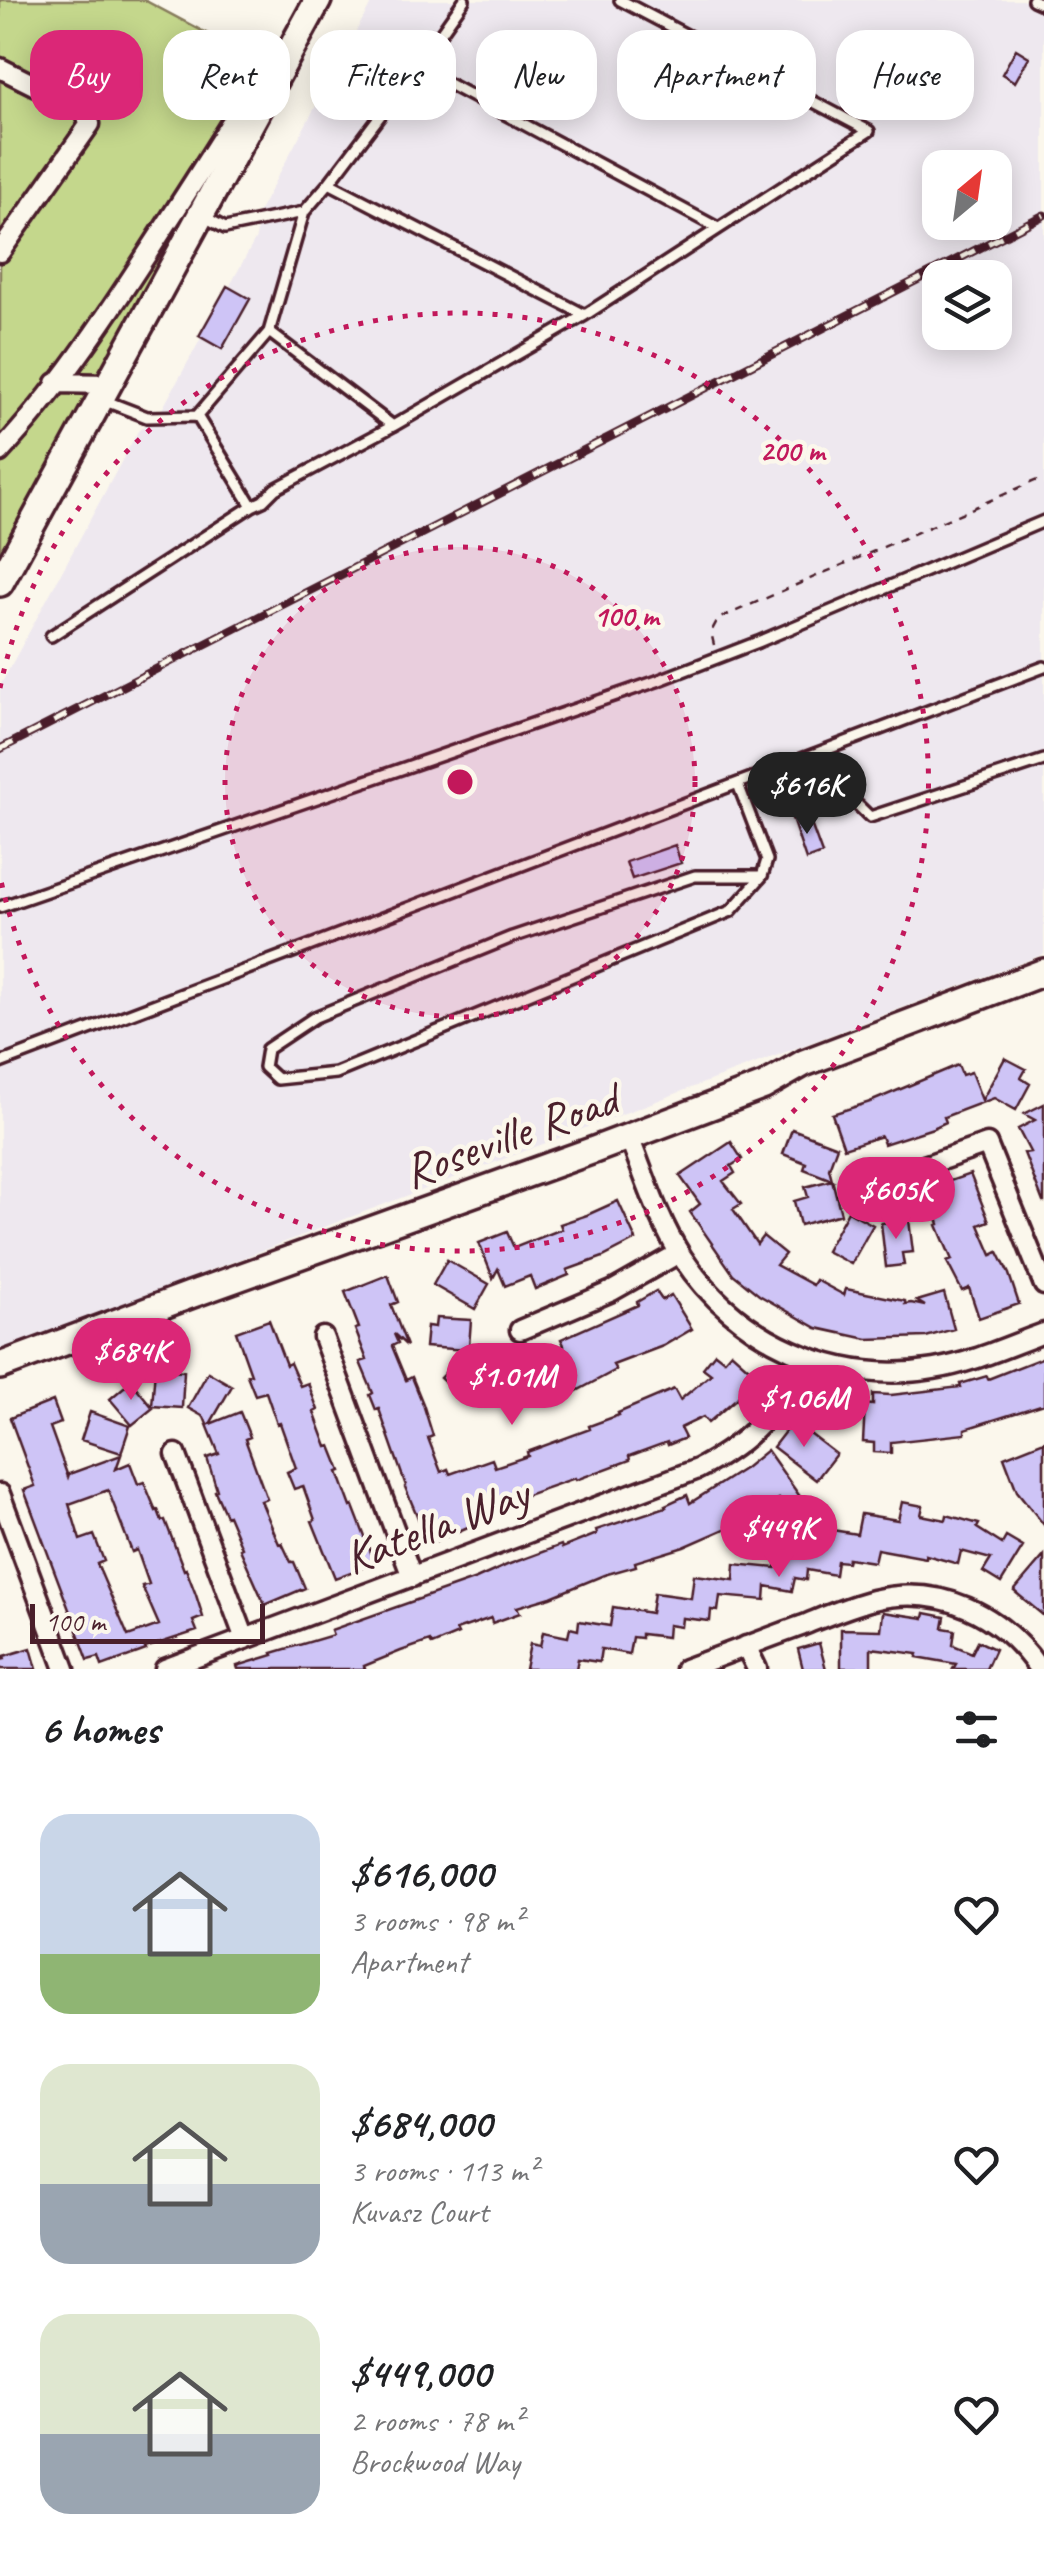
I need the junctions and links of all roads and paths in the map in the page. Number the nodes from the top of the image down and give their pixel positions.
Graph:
1 (318, 0) edge
2 (464, 0) edge
3 (620, 0) edge
4 (1033, 0) edge
5 (1044, 5) edge
6 (443, 30) edge
7 (290, 52) edge
8 (0, 68) edge
9 (456, 88) edge
10 (234, 120) edge
11 (252, 120) edge
12 (377, 120) edge
13 (329, 183) junction
14 (304, 212) junction
15 (200, 215) junction
16 (718, 228) junction
17 (0, 252) edge
18 (585, 315) junction
19 (269, 332) junction
20 (56, 383) junction
21 (104, 391) junction
22 (197, 416) junction
23 (393, 426) junction
24 (0, 452) edge
25 (1044, 476) edge
26 (252, 506) junction
27 (1044, 521) edge
28 (0, 583) edge
29 (51, 636) dead end
30 (718, 658) junction
31 (1044, 667) edge
32 (826, 750) junction
33 (1044, 760) edge
34 (738, 784) junction
35 (762, 876) junction
36 (0, 906) edge
37 (1044, 972) edge
38 (0, 1062) edge
39 (629, 1137) junction
40 (881, 1180) dead end
41 (679, 1253) junction
42 (1044, 1285) edge
43 (520, 1330) dead end
44 (1044, 1333) edge
45 (323, 1337) dead end
46 (803, 1356) junction
47 (0, 1366) edge
48 (176, 1454) dead end
49 (0, 1494) edge
50 (412, 1577) junction
51 (245, 1640) junction
52 (746, 1646) junction
53 (65, 1669) edge
54 (165, 1669) edge
55 (685, 1669) edge
56 (757, 1669) edge
57 (1039, 1669) edge

1 - 7 main road
2 - 6 lane
3 - 16 lane
4 - 5 lane
8 - 17 street
9 - 16 lane
10 - 20 street
11 - 15 main road
12 - 13 lane
13 - 14 lane
13 - 18 lane
14 - 15 lane
14 - 19 lane
15 - 21 main road
16 - 18 lane
18 - 23 lane
19 - 22 lane
19 - 23 lane
20 - 21 street
20 - 24 street
21 - 22 lane
21 - 28 main road
22 - 26 lane
23 - 26 lane
25 - 30 path
26 - 29 lane
27 - 30 lane
30 - 36 lane
31 - 32 lane
32 - 33 lane
32 - 34 lane
34 - 35 lane
34 - 38 lane
35 - 35 lane
37 - 39 main road, Roseville Road
39 - 41 street
39 - 47 main road, Roseville Road
40 - 42 street
41 - 43 street
41 - 46 street
44 - 46 street
45 - 50 street
46 - 50 street, Katella Way
48 - 51 street
49 - 53 street
50 - 51 street, Katella Way
51 - 54 street, Katella Way
52 - 55 street
52 - 56 street
52 - 57 street

